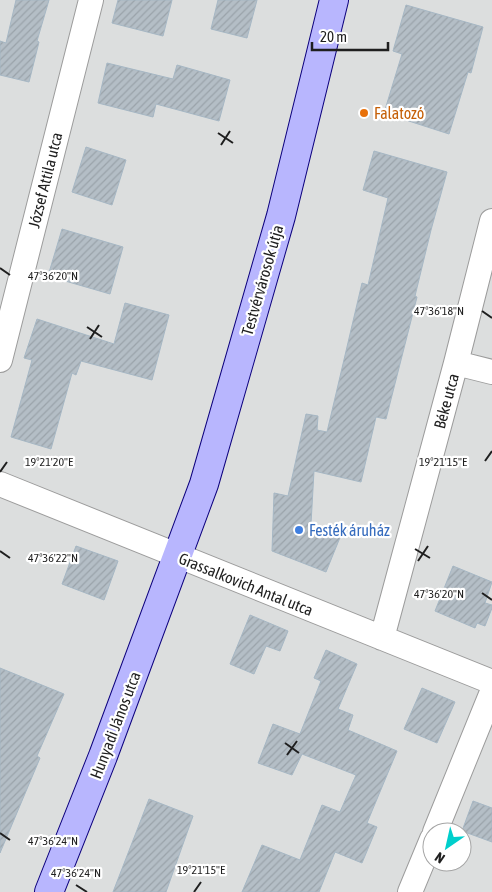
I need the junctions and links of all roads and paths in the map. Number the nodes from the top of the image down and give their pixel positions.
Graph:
1 (91, 0) edge
2 (334, 0) edge
3 (492, 221) edge
4 (0, 360) edge
5 (456, 363) junction
6 (492, 372) edge
7 (0, 484) edge
8 (178, 556) junction
9 (382, 638) junction
10 (492, 682) edge
11 (492, 692) edge
12 (439, 822) edge
13 (422, 863) edge
14 (49, 892) edge
15 (410, 892) edge

1 - 4 street, József Attila utca
2 - 8 street, Testvérvárosok útja
3 - 5 street, Béke utca
5 - 6 street
5 - 9 street, Béke utca
7 - 8 street, Grassalkovich Antal utca
8 - 9 street, Grassalkovich Antal utca
8 - 14 street, Hunyadi János utca
9 - 10 street, Grassalkovich Antal utca
11 - 12 street
13 - 15 street

